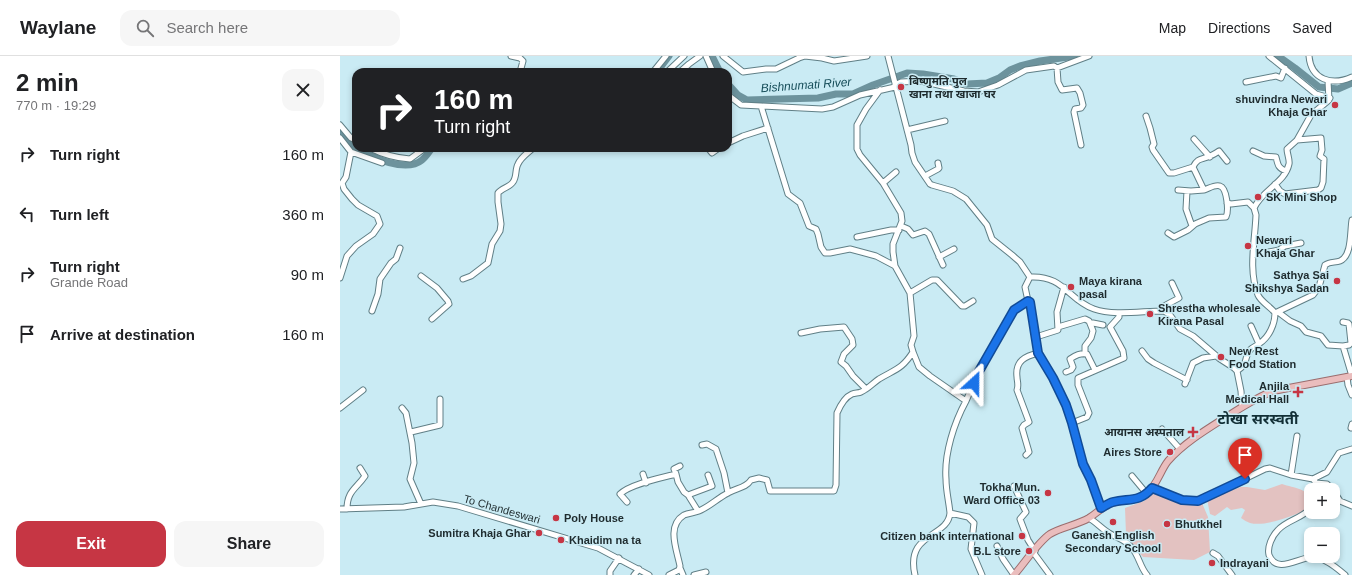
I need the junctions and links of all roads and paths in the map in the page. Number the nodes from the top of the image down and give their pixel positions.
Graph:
1 (511, 56) edge
2 (666, 56) edge
3 (684, 56) edge
4 (700, 56) edge
5 (706, 56) edge
6 (723, 56) edge
7 (867, 56) edge
8 (888, 56) edge
9 (1088, 56) edge
10 (1269, 56) edge
11 (1309, 56) edge
12 (822, 57) edge
13 (521, 68) edge
14 (656, 68) edge
15 (671, 68) edge
16 (685, 68) edge
17 (711, 68) edge
18 (1057, 68) junction
19 (1285, 68) junction
20 (1352, 77) edge
21 (1328, 81) junction
22 (1246, 82) dead end
23 (895, 85) junction
24 (880, 90) junction
25 (1329, 96) junction
26 (732, 98) edge
27 (761, 106) junction
28 (1146, 116) dead end
29 (945, 120) dead end
30 (340, 125) edge
31 (768, 128) junction
32 (907, 130) junction
33 (340, 138) edge
34 (352, 138) edge
35 (1194, 139) dead end
36 (1297, 140) junction
37 (732, 141) edge
38 (1081, 145) dead end
39 (1253, 151) dead end
40 (352, 152) junction
41 (378, 152) edge
42 (420, 152) edge
43 (528, 152) edge
44 (1210, 157) junction
45 (1227, 161) dead end
46 (382, 163) dead end
47 (938, 163) dead end
48 (1193, 166) junction
49 (1286, 171) junction
50 (896, 172) dead end
51 (925, 176) junction
52 (883, 183) junction
53 (1275, 184) junction
54 (1178, 190) dead end
55 (1204, 190) junction
56 (1187, 191) junction
57 (1228, 203) junction
58 (1254, 208) junction
59 (1352, 220) edge
60 (1192, 226) junction
61 (900, 228) junction
62 (1168, 233) dead end
63 (857, 237) dead end
64 (1301, 243) dead end
65 (400, 248) dead end
66 (954, 249) dead end
67 (1253, 254) junction
68 (939, 257) junction
69 (943, 265) dead end
70 (895, 266) junction
71 (421, 276) dead end
72 (1030, 277) junction
73 (340, 278) edge
74 (463, 279) dead end
75 (1172, 283) dead end
76 (1064, 287) junction
77 (910, 293) junction
78 (973, 301) dead end
79 (1028, 301) junction
80 (372, 311) dead end
81 (1164, 311) junction
82 (1277, 312) junction
83 (1119, 313) junction
84 (432, 319) dead end
85 (1343, 322) dead end
86 (1090, 323) junction
87 (1103, 325) dead end
88 (1251, 326) dead end
89 (1058, 327) junction
90 (801, 333) dead end
91 (1036, 337) junction
92 (1259, 344) junction
93 (1343, 346) junction
94 (1142, 351) dead end
95 (913, 352) junction
96 (1038, 353) junction
97 (1085, 354) junction
98 (1216, 356) junction
99 (1095, 370) junction
100 (1237, 371) junction
101 (1066, 372) dead end
102 (1350, 377) edge
103 (866, 389) junction
104 (363, 390) dead end
105 (1352, 395) edge
106 (440, 399) dead end
107 (966, 401) junction
108 (1242, 407) junction
109 (340, 408) edge
110 (402, 408) dead end
111 (1072, 423) junction
112 (1162, 429) dead end
113 (410, 432) junction
114 (1297, 436) dead end
115 (702, 445) dead end
116 (1180, 449) junction
117 (1352, 449) edge
118 (1026, 455) dead end
119 (680, 466) dead end
120 (360, 468) dead end
121 (643, 474) dead end
122 (676, 474) junction
123 (708, 475) dead end
124 (1291, 475) junction
125 (1132, 476) dead end
126 (1315, 481) junction
127 (646, 483) junction
128 (1322, 483) edge
129 (1014, 486) dead end
130 (1152, 488) junction
131 (728, 492) junction
132 (1147, 494) junction
133 (688, 495) junction
134 (627, 502) dead end
135 (1340, 502) edge
136 (421, 504) junction
137 (1352, 506) edge
138 (1101, 508) junction
139 (347, 509) junction
140 (340, 510) edge
141 (698, 511) junction
142 (950, 513) junction
143 (1304, 514) edge
144 (1089, 518) junction
145 (997, 546) dead end
146 (1034, 552) junction
147 (1213, 553) dead end
148 (619, 558) junction
149 (639, 568) junction
150 (680, 568) junction
151 (706, 572) dead end
152 (610, 575) edge
153 (634, 575) edge
154 (649, 575) edge
155 (669, 575) edge
156 (683, 575) edge
157 (694, 575) edge
158 (915, 575) edge
159 (982, 575) edge
160 (1014, 575) edge
161 (1050, 575) edge
162 (1147, 575) edge
163 (1232, 575) edge
164 (1345, 575) edge

1 - 13 street
2 - 14 street
3 - 15 street
4 - 16 street
5 - 17 street
6 - 12 street
7 - 12 street
8 - 23 street
9 - 18 street
10 - 19 street
11 - 21 street
18 - 23 street
18 - 38 street
19 - 22 street
19 - 25 street
20 - 21 street
21 - 25 street
23 - 24 street
23 - 32 street
24 - 27 street
24 - 52 street
25 - 36 street
26 - 27 street
27 - 31 street
28 - 48 street
29 - 32 street
30 - 34 street
31 - 37 street
31 - 70 street
32 - 51 street
33 - 40 street
35 - 44 street
36 - 49 street
36 - 53 street
39 - 49 street
40 - 46 street
40 - 73 street
41 - 42 street
43 - 74 street
44 - 45 street
44 - 48 street
47 - 51 street
48 - 55 street
49 - 53 street
50 - 52 street
51 - 72 street
52 - 61 street
53 - 58 street
54 - 56 street
55 - 56 street
55 - 57 street
56 - 60 street
57 - 58 street
57 - 60 street
58 - 67 street
59 - 82 street
60 - 62 street
61 - 63 street
61 - 68 street
61 - 70 street
64 - 67 street
65 - 80 street
66 - 68 street
67 - 82 street
68 - 69 street
70 - 77 street
71 - 84 street
72 - 76 street
72 - 79 street
75 - 81 street
76 - 83 street
76 - 89 street
77 - 78 street
77 - 95 street
79 - 91 street
79 - 107 street
81 - 83 street
81 - 98 street
82 - 92 street
82 - 93 street
83 - 99 street
85 - 93 street
86 - 87 street
86 - 89 street
86 - 97 street
88 - 92 street
89 - 91 street
90 - 103 street
91 - 96 street
92 - 100 street
93 - 102 street
94 - 98 street
95 - 103 street
95 - 107 street
96 - 111 street
96 - 118 street
97 - 99 street
97 - 101 street
98 - 100 street
99 - 111 street
100 - 108 street
102 - 105 street
102 - 108 main road
103 - 131 street
104 - 109 street
106 - 113 street
107 - 142 street
108 - 116 main road
110 - 113 street
111 - 138 street
112 - 116 street
113 - 136 street
114 - 124 street
115 - 131 street
116 - 130 main road
117 - 126 street
119 - 122 street
120 - 139 street
121 - 127 street
122 - 127 street
122 - 133 street
123 - 133 street
124 - 126 street
124 - 130 street
125 - 132 street
126 - 128 street
127 - 134 street
129 - 146 street
130 - 132 main road
131 - 141 street
132 - 138 main road
133 - 141 street
135 - 137 street
136 - 139 street, To Chandeswari
136 - 148 street, To Chandeswari
138 - 144 main road
139 - 140 street, To Chandeswari
141 - 150 street
142 - 158 street
142 - 159 street
143 - 164 street
144 - 146 main road
144 - 162 street
145 - 160 street
146 - 160 main road
146 - 161 street
147 - 163 street
148 - 149 street, To Chandeswari
148 - 152 street
149 - 153 street
149 - 154 street, To Chandeswari
150 - 155 street
150 - 156 street
151 - 157 street

